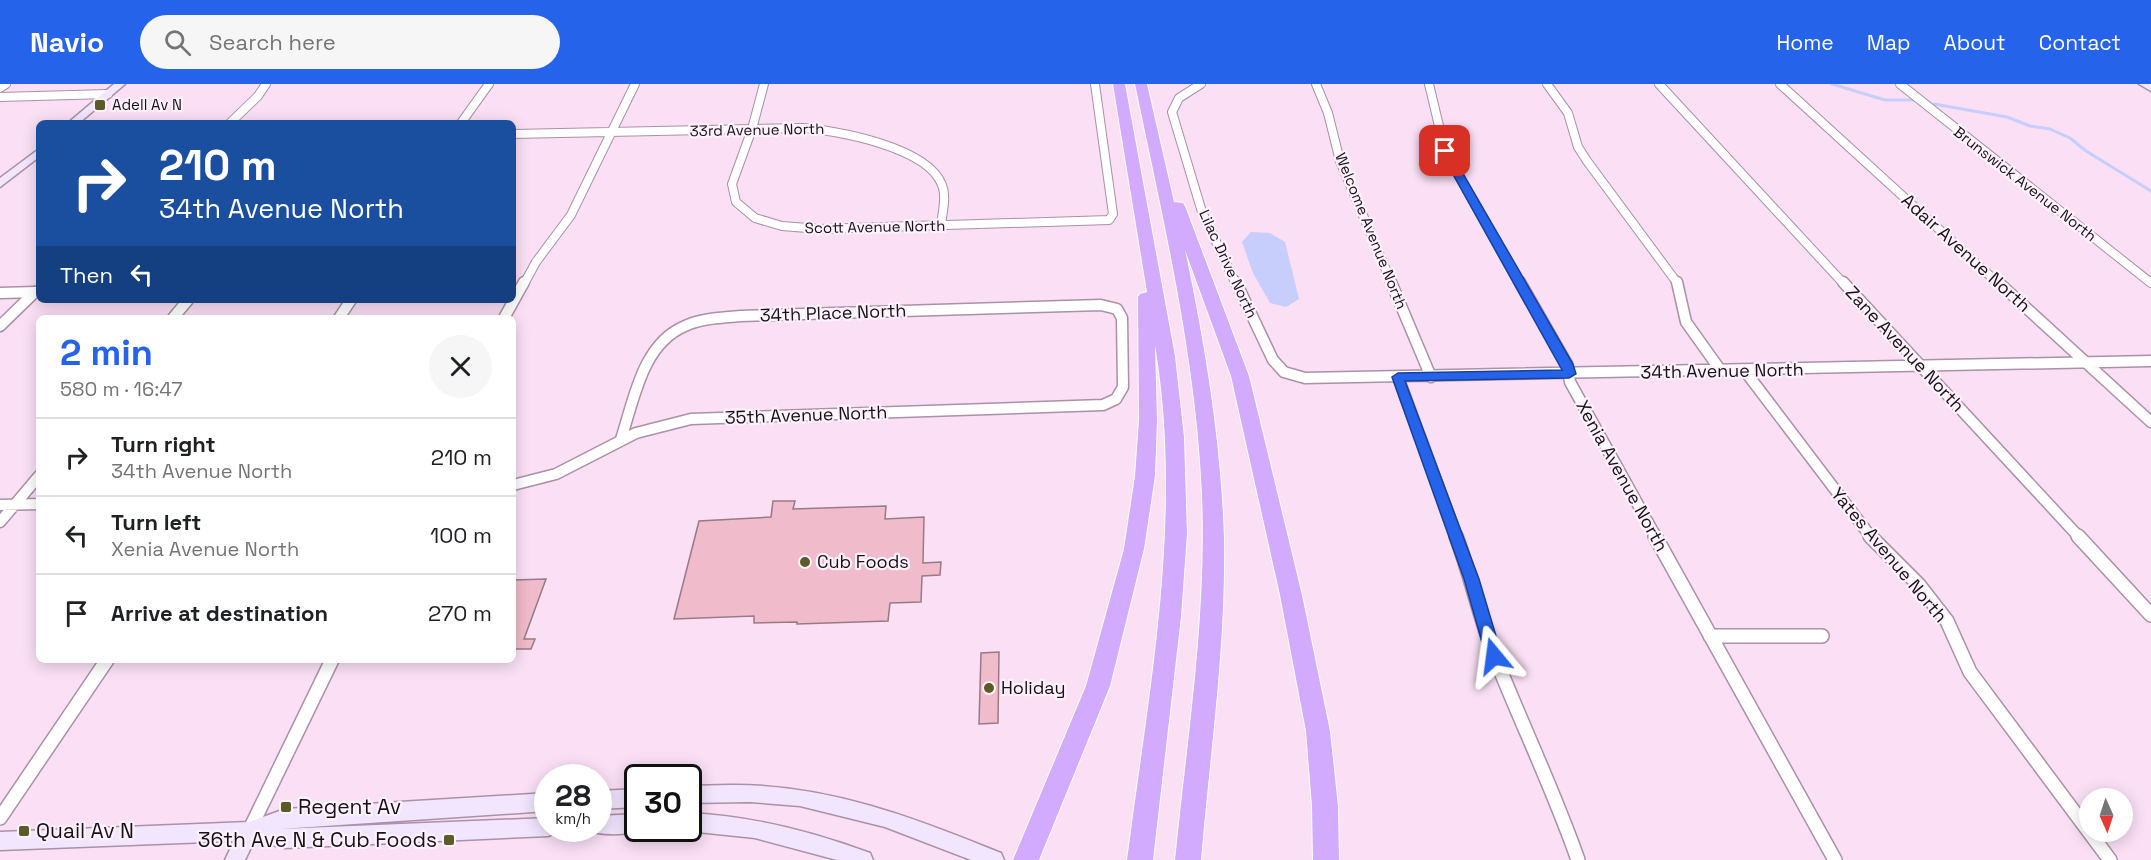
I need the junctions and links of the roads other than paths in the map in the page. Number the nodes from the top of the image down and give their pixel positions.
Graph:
1 (6, 84) edge
2 (120, 84) edge
3 (266, 84) edge
4 (489, 84) edge
5 (635, 84) edge
6 (764, 84) edge
7 (1095, 84) edge
8 (1119, 84) edge
9 (1142, 84) edge
10 (1201, 84) edge
11 (1316, 84) edge
12 (1429, 84) edge
13 (1547, 84) edge
14 (1659, 84) edge
15 (1780, 84) edge
16 (1900, 84) edge
17 (2144, 84) edge
18 (0, 88) edge
19 (2151, 88) edge
20 (108, 94) junction
21 (0, 97) edge
22 (77, 120) edge
23 (234, 120) edge
24 (462, 120) edge
25 (752, 129) junction
26 (612, 132) junction
27 (516, 134) edge
28 (1154, 145) junction
29 (36, 154) edge
30 (0, 184) edge
31 (941, 226) junction
32 (1146, 241) junction
33 (516, 279) edge
34 (525, 279) junction
35 (2151, 284) edge
36 (36, 292) edge
37 (0, 293) edge
38 (36, 293) edge
39 (516, 296) edge
40 (186, 303) edge
41 (176, 315) edge
42 (0, 326) edge
43 (2151, 361) edge
44 (2086, 363) junction
45 (1921, 366) junction
46 (1721, 371) junction
47 (1745, 371) junction
48 (1569, 374) junction
49 (1293, 376) joint
50 (1431, 376) junction
51 (1398, 377) junction
52 (1113, 401) joint
53 (2151, 422) edge
54 (621, 439) junction
55 (36, 480) edge
56 (516, 485) edge
57 (36, 504) edge
58 (0, 505) edge
59 (15, 505) junction
60 (0, 522) edge
61 (2151, 615) edge
62 (1710, 636) junction
63 (1822, 636) dead end
64 (105, 663) edge
65 (331, 663) edge
66 (702, 794) edge
67 (534, 803) edge
68 (0, 818) edge
69 (702, 822) edge
70 (534, 828) edge
71 (249, 831) junction
72 (0, 841) edge
73 (235, 860) edge
74 (863, 860) edge
75 (994, 860) edge
76 (1026, 860) edge
77 (1140, 860) edge
78 (1188, 860) edge
79 (1326, 860) edge
80 (1578, 860) edge
81 (1835, 860) edge
82 (2109, 860) edge

1 - 18 street
2 - 20 street
3 - 23 street
4 - 24 street
5 - 26 street
6 - 25 street, Scott Avenue North
7 - 31 street, Scott Avenue North
8 - 32 highway
9 - 28 highway
10 - 49 street, Lilac Drive North
11 - 50 street, Welcome Avenue North
12 - 48 street, Xenia Avenue North
13 - 46 street
14 - 45 street, Zane Avenue North
15 - 44 street, Adair Avenue North
16 - 35 street, Brunswick Avenue North
17 - 19 street
20 - 21 street
20 - 22 street
25 - 26 street, 33rd Avenue North
25 - 31 street, 33rd Avenue North
25 - 31 street, Scott Avenue North
26 - 27 street, 33rd Avenue North
26 - 34 street
28 - 78 highway
28 - 79 highway
29 - 30 street
32 - 76 highway
32 - 77 highway
33 - 34 street
34 - 39 street
36 - 37 street
38 - 42 street
40 - 41 street
43 - 44 street, 34th Avenue North
44 - 45 street, 34th Avenue North
44 - 53 street, Adair Avenue North
45 - 47 street, 34th Avenue North
45 - 61 street, Zane Avenue North
46 - 47 street, 34th Avenue North
46 - 48 street, 34th Avenue North
47 - 82 street, Yates Avenue North
48 - 50 street, 34th Avenue North
48 - 62 street, Xenia Avenue North
49 - 51 street, 34th Avenue North
50 - 51 street, 34th Avenue North
51 - 80 street
52 - 54 street, 35th Avenue North
52 - 54 street, 34th Place North
54 - 56 street, 35th Avenue North
55 - 59 street
57 - 59 street
58 - 59 street
59 - 60 street
62 - 63 street
62 - 81 street, Xenia Avenue North
64 - 68 street
65 - 71 street
66 - 75 street
67 - 71 street
69 - 74 street
70 - 71 street
71 - 72 street
71 - 73 street

